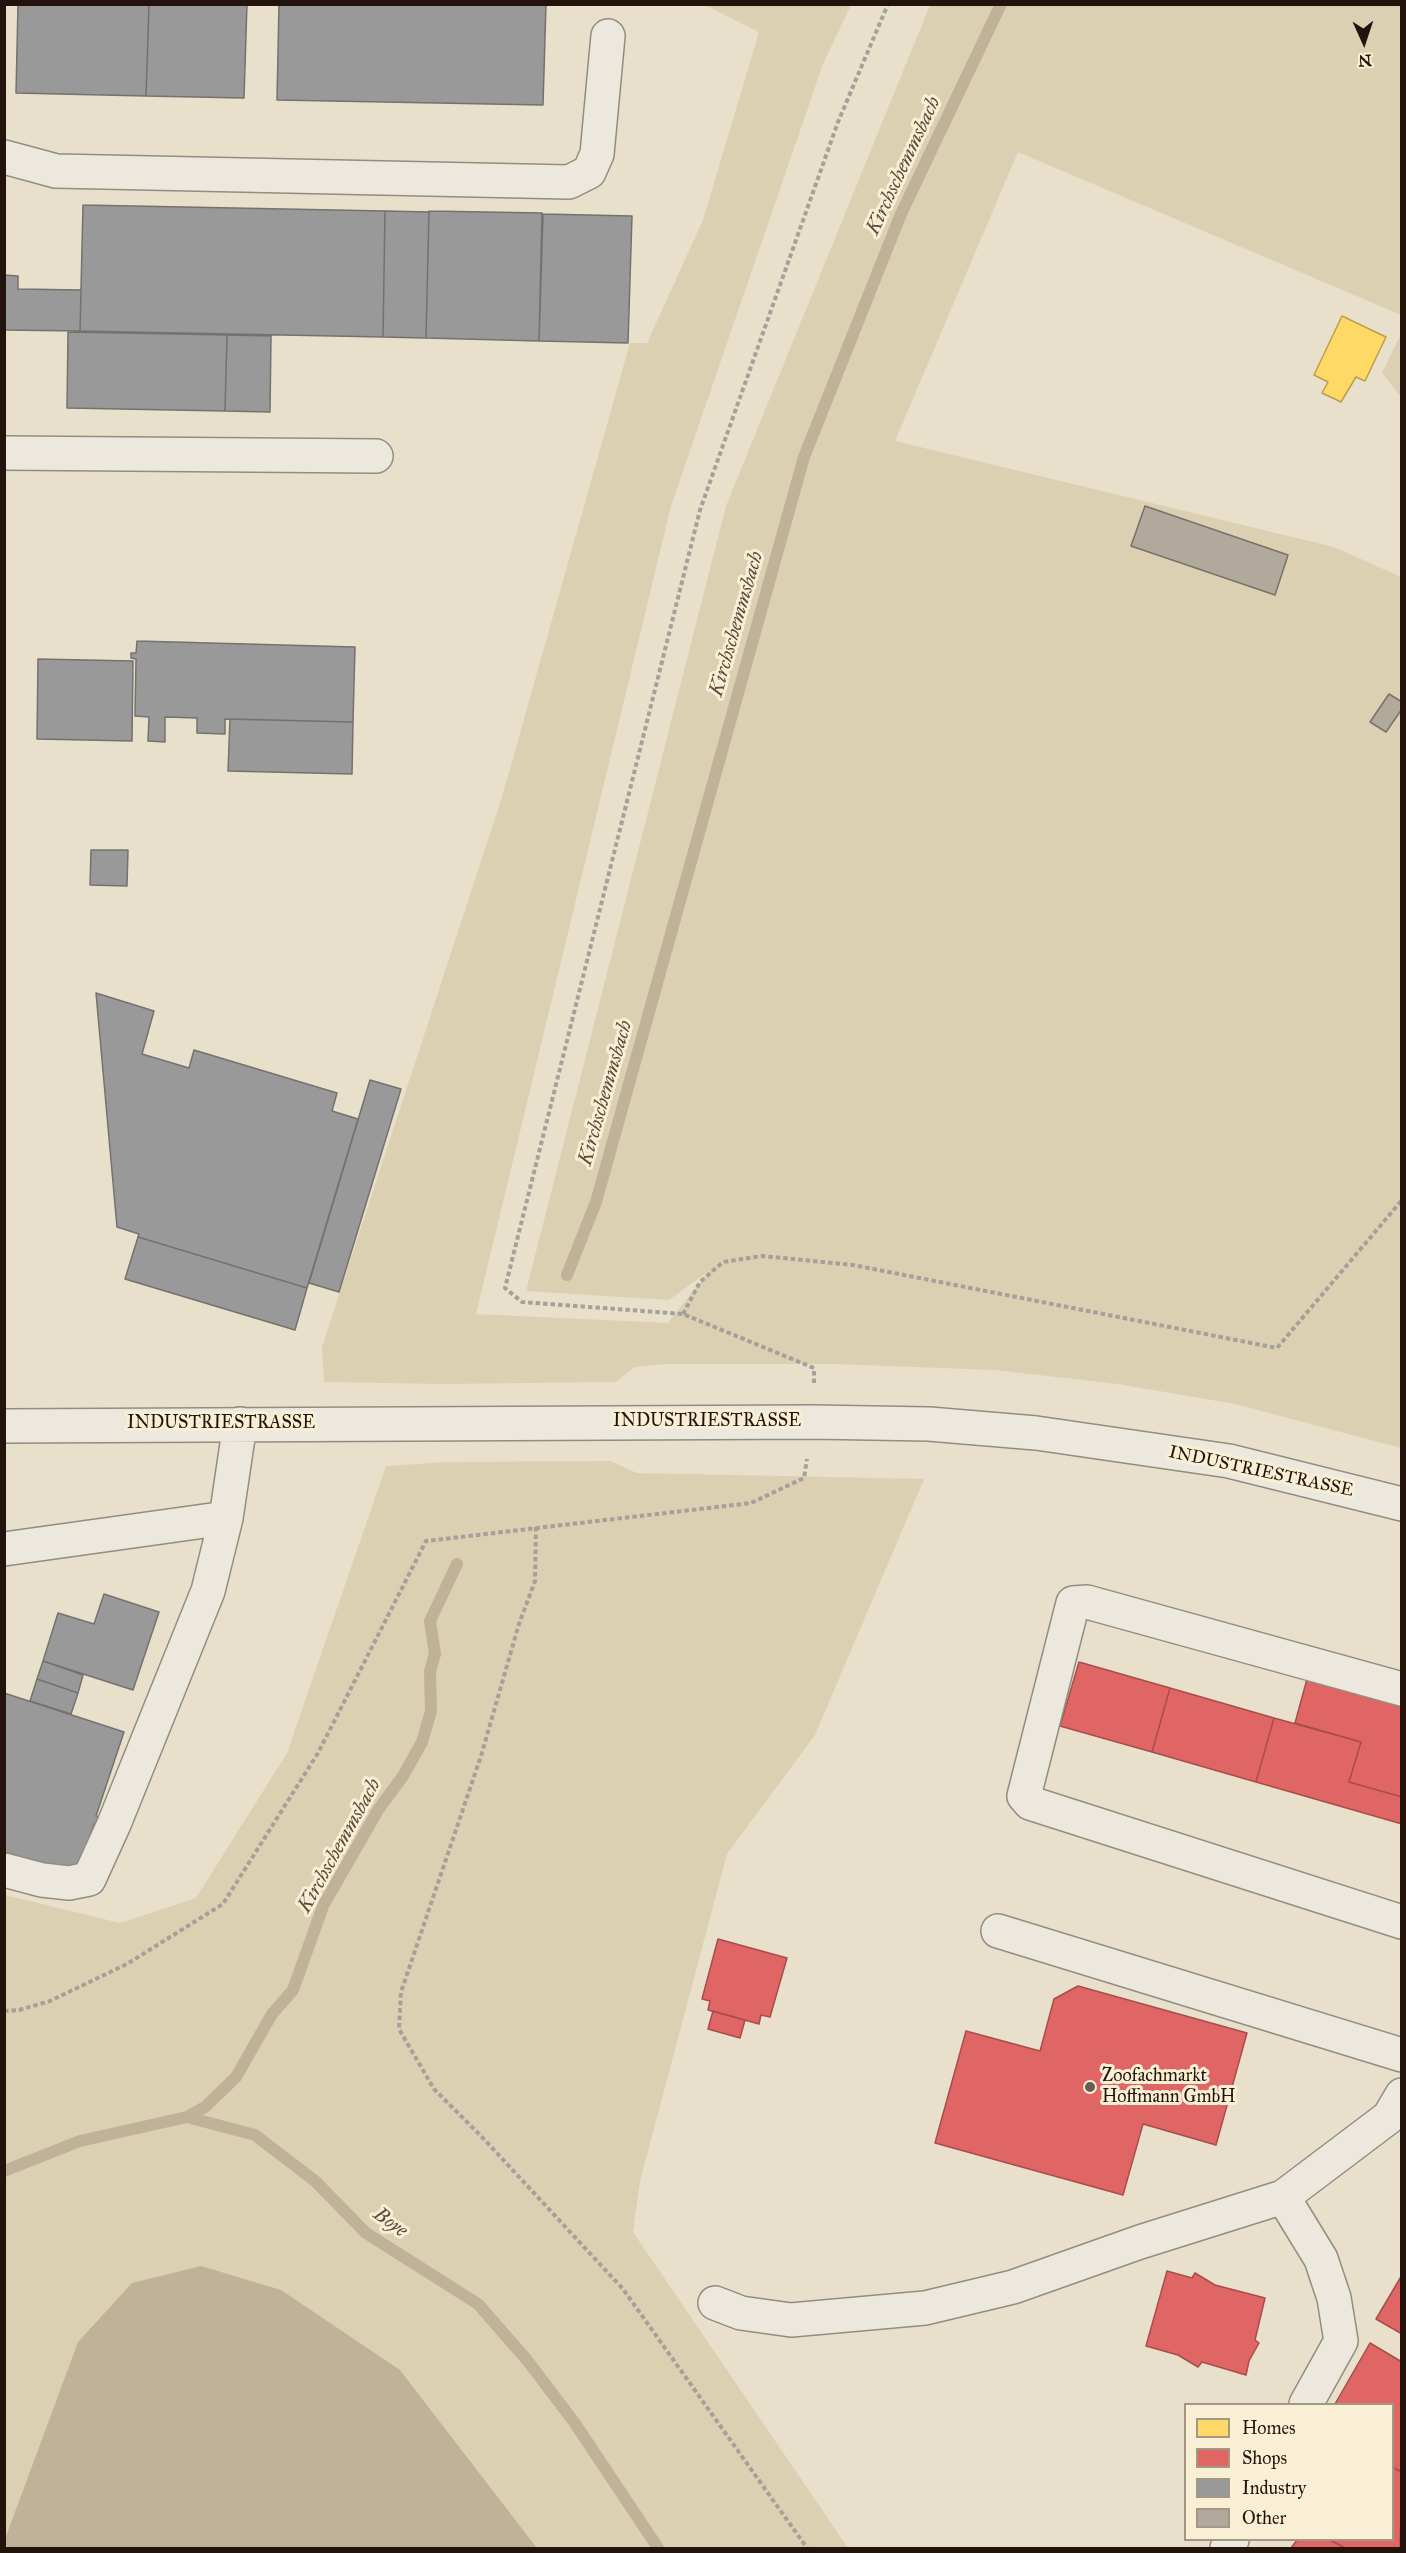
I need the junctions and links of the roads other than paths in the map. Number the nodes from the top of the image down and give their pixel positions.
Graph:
1 (608, 36) dead end
2 (4, 157) edge
3 (4, 453) edge
4 (376, 456) dead end
5 (240, 1424) junction
6 (4, 1426) edge
7 (1401, 1504) edge
8 (226, 1518) junction
9 (4, 1549) edge
10 (1401, 1689) edge
11 (4, 1870) edge
12 (1401, 1922) edge
13 (998, 1930) dead end
14 (1401, 2055) edge
15 (1401, 2095) edge
16 (1283, 2197) junction
17 (715, 2302) dead end
18 (1307, 2403) edge

1 - 2 street
3 - 4 street
5 - 6 street, INDUSTRIESTRASSE
5 - 7 street, INDUSTRIESTRASSE
5 - 8 street
8 - 9 street
8 - 11 street
10 - 12 street
13 - 14 street
15 - 16 street
16 - 17 street
16 - 18 street

